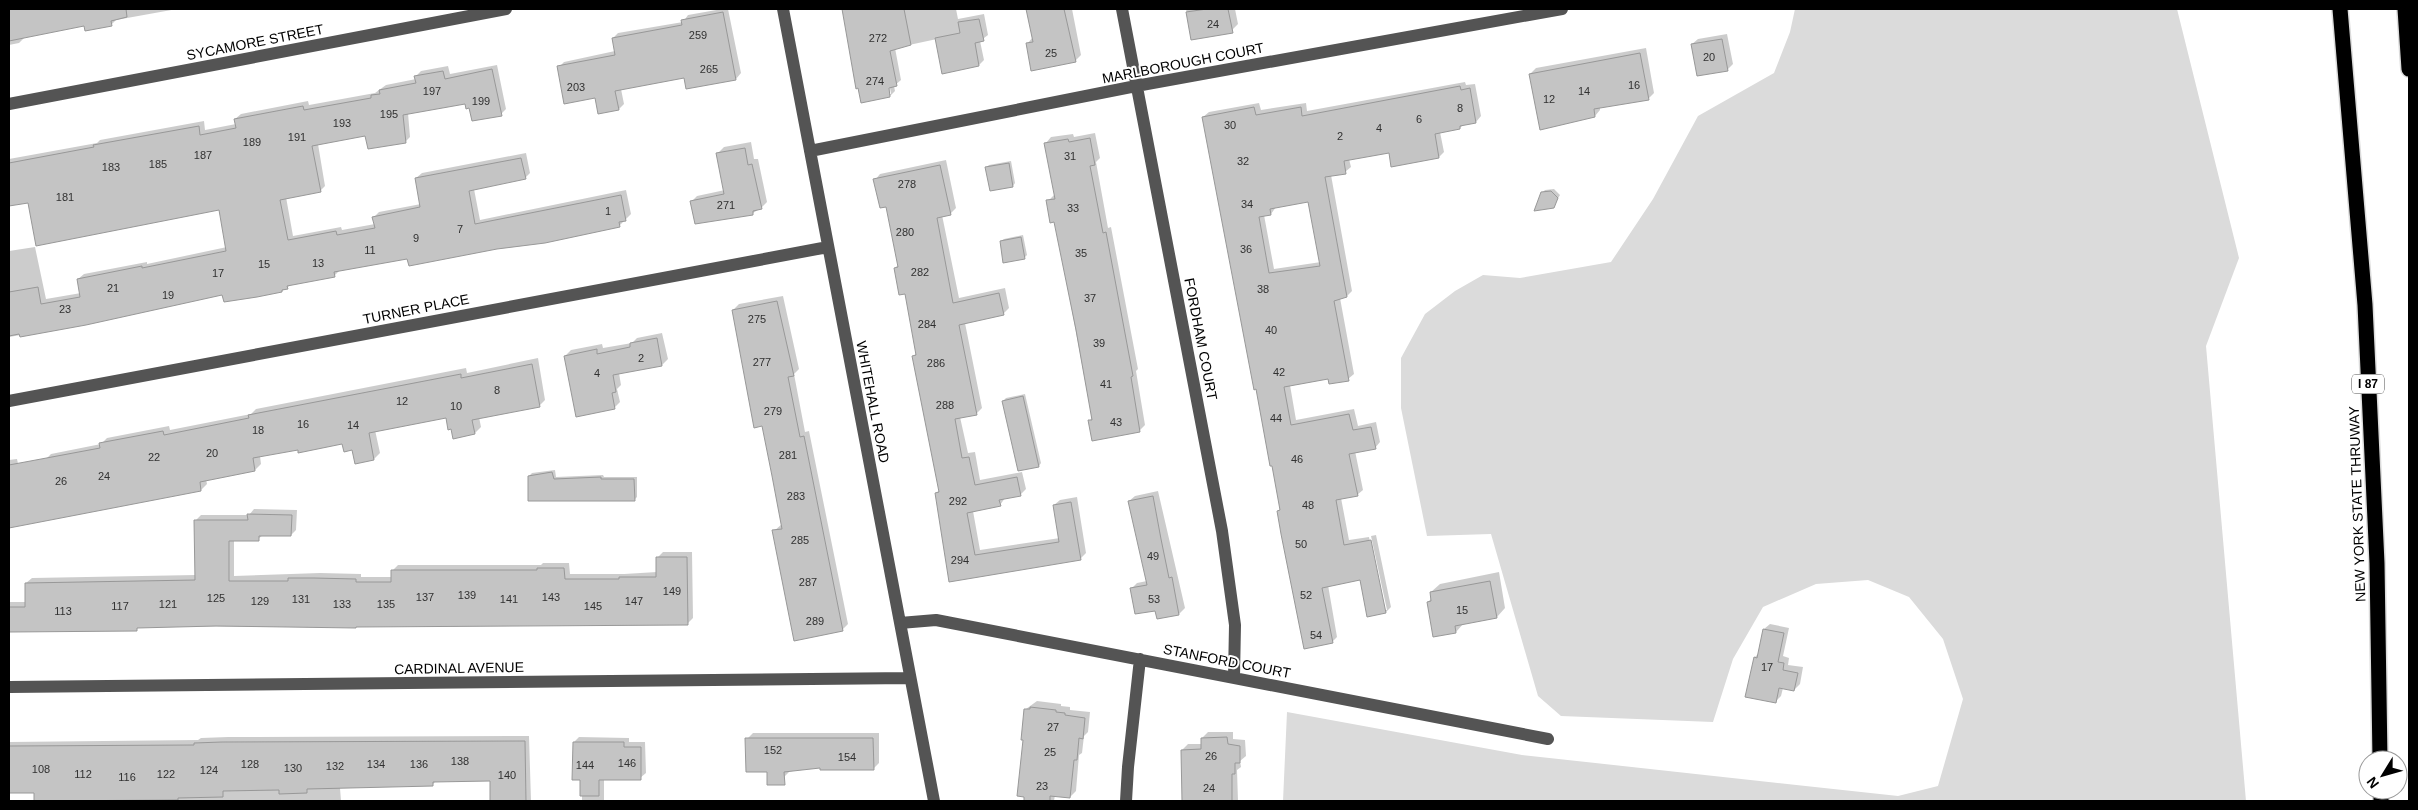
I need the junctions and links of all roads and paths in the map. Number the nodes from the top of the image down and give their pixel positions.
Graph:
1 (506, 9) edge
2 (782, 9) edge
3 (1122, 9) edge
4 (1562, 9) edge
5 (2340, 9) edge
6 (2405, 9) edge
7 (2409, 69) edge
8 (1136, 86) junction
9 (9, 104) edge
10 (810, 151) junction
11 (828, 247) junction
12 (9, 402) edge
13 (900, 623) junction
14 (1140, 659) junction
15 (1234, 677) junction
16 (910, 678) junction
17 (9, 687) edge
18 (1548, 738) dead end
19 (2380, 750) edge
20 (934, 801) edge
21 (1126, 801) edge

1 - 9 street, SYCAMORE STREET
2 - 10 street, WHITEHALL ROAD
3 - 8 street, FORDHAM COURT
4 - 8 street, MARLBOROUGH COURT
5 - 19 highway, NEW YORK STATE THRUWAY / I 87
6 - 7 highway
8 - 10 street, MARLBOROUGH COURT
8 - 15 street, FORDHAM COURT
10 - 11 street, WHITEHALL ROAD
11 - 12 street, TURNER PLACE
11 - 13 street, WHITEHALL ROAD
13 - 14 street, STANFORD COURT
13 - 16 street, WHITEHALL ROAD
14 - 15 street, STANFORD COURT
14 - 21 street
15 - 18 street, STANFORD COURT
16 - 17 street, CARDINAL AVENUE
16 - 20 street, WHITEHALL ROAD

